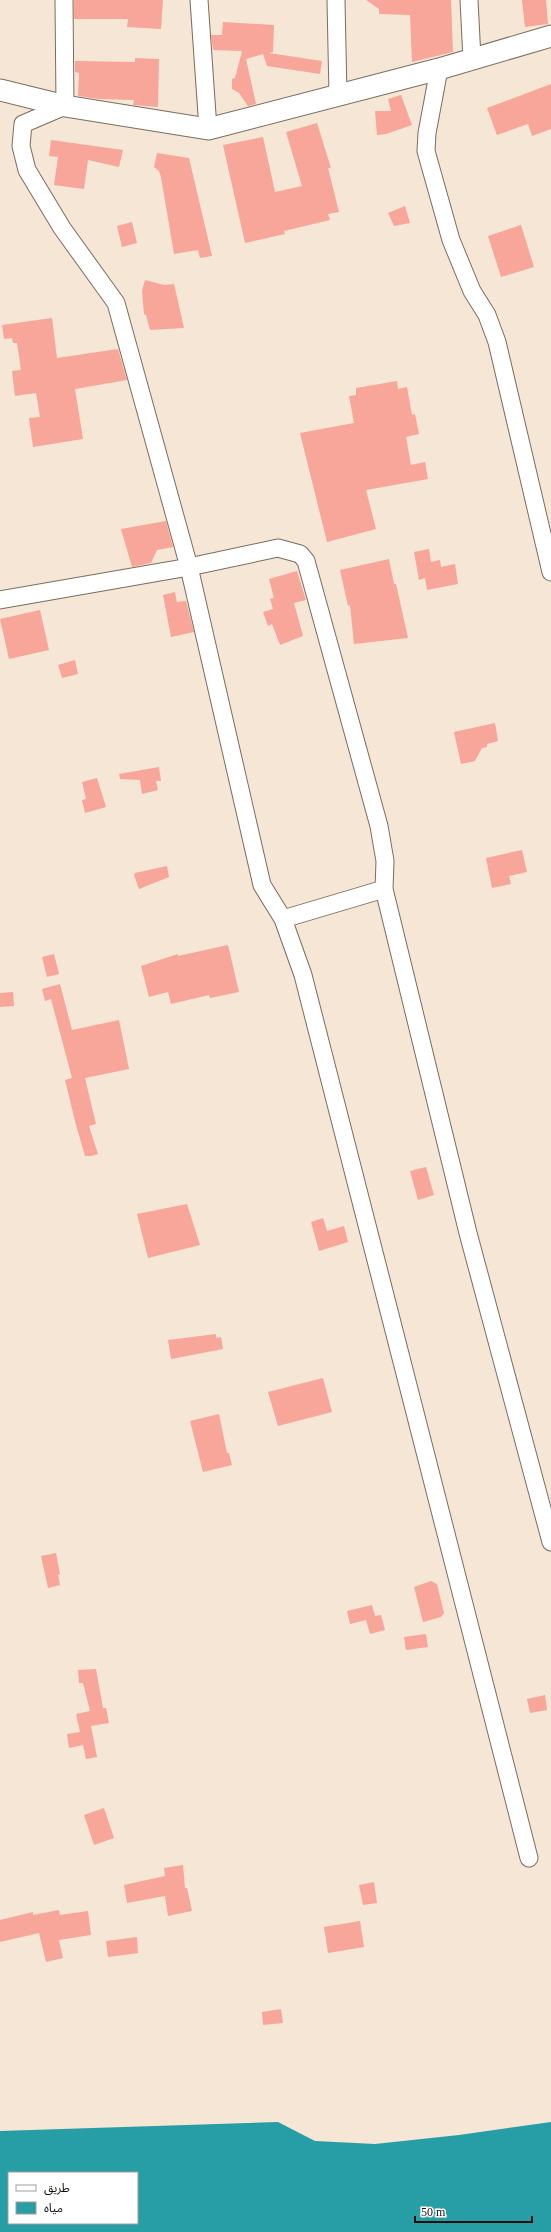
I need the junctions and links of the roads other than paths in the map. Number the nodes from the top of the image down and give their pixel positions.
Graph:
1 (64, 0) edge
2 (199, 0) edge
3 (336, 0) edge
4 (469, 0) edge
5 (551, 36) edge
6 (472, 59) junction
7 (439, 69) junction
8 (0, 90) edge
9 (338, 96) junction
10 (65, 106) junction
11 (208, 129) junction
12 (190, 567) junction
13 (551, 572) edge
14 (0, 600) edge
15 (384, 889) junction
16 (283, 919) junction
17 (551, 1542) edge
18 (529, 1858) dead end

1 - 10 street
2 - 11 street
3 - 9 street
4 - 6 street
5 - 6 street
6 - 7 street
7 - 9 street
7 - 13 street
8 - 10 street
9 - 11 street
10 - 11 street
10 - 12 street
12 - 14 street
12 - 15 street
12 - 16 street
15 - 16 street
15 - 17 street
16 - 18 street

